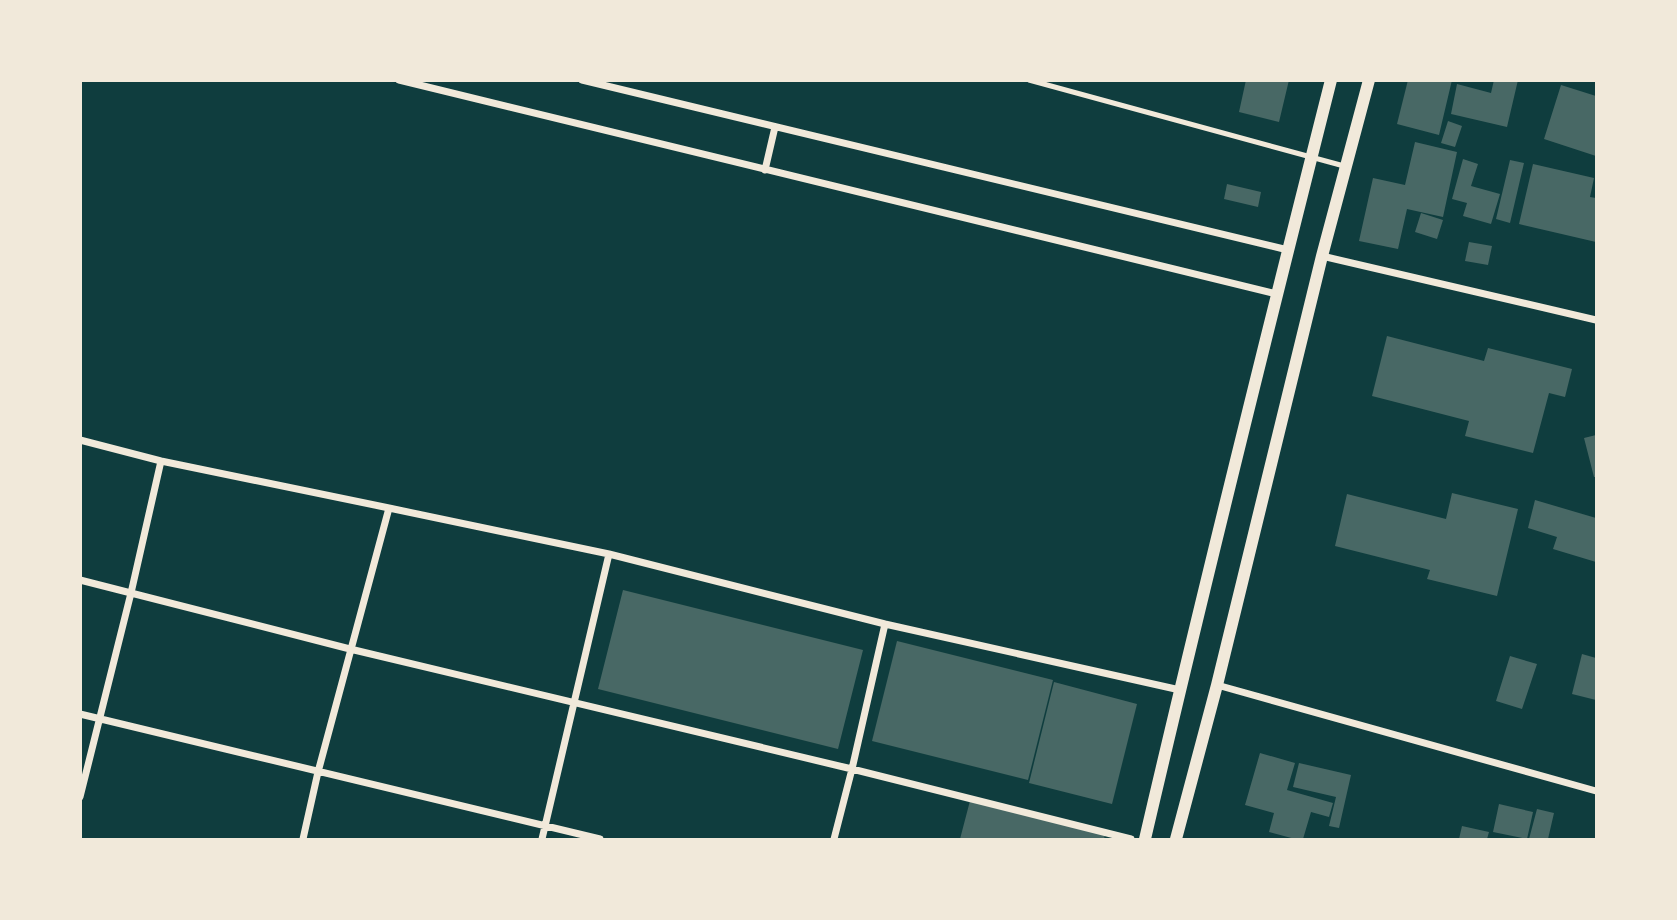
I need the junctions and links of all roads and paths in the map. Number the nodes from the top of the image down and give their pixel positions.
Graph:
1 (399, 80) edge
2 (582, 80) edge
3 (1029, 80) edge
4 (1331, 80) edge
5 (1369, 80) edge
6 (775, 127) junction
7 (1312, 158) junction
8 (1347, 167) junction
9 (765, 170) junction
10 (1288, 250) junction
11 (1322, 256) junction
12 (1278, 294) junction
13 (1597, 320) edge
14 (80, 440) edge
15 (161, 461) junction
16 (389, 508) junction
17 (609, 554) junction
18 (80, 580) edge
19 (131, 593) junction
20 (885, 624) junction
21 (350, 649) junction
22 (1217, 685) junction
23 (1180, 690) junction
24 (574, 701) junction
25 (80, 714) edge
26 (100, 719) junction
27 (852, 769) junction
28 (318, 772) junction
29 (1597, 791) edge
30 (80, 797) edge
31 (545, 826) junction
32 (303, 839) edge
33 (542, 839) edge
34 (600, 839) edge
35 (834, 839) edge
36 (1131, 839) edge
37 (1145, 839) edge
38 (1176, 839) edge

1 - 9 street
2 - 6 street
3 - 7 lane
4 - 7 street
5 - 8 street
6 - 9 street
6 - 10 street
7 - 8 lane
7 - 10 street
8 - 11 street
9 - 12 street
10 - 12 street
11 - 13 street
11 - 22 street
12 - 23 street
14 - 15 street
15 - 16 street
15 - 19 street
16 - 17 street
16 - 21 street
17 - 20 street
17 - 24 street
18 - 19 street
19 - 21 street
19 - 26 street
20 - 23 street
20 - 27 street
21 - 24 street
21 - 28 street
22 - 29 street
22 - 38 street
23 - 37 street
24 - 27 street
24 - 31 street
25 - 26 street
26 - 28 street
26 - 30 street
27 - 35 street
27 - 36 street
28 - 31 street
28 - 32 street
31 - 33 street
31 - 34 street

